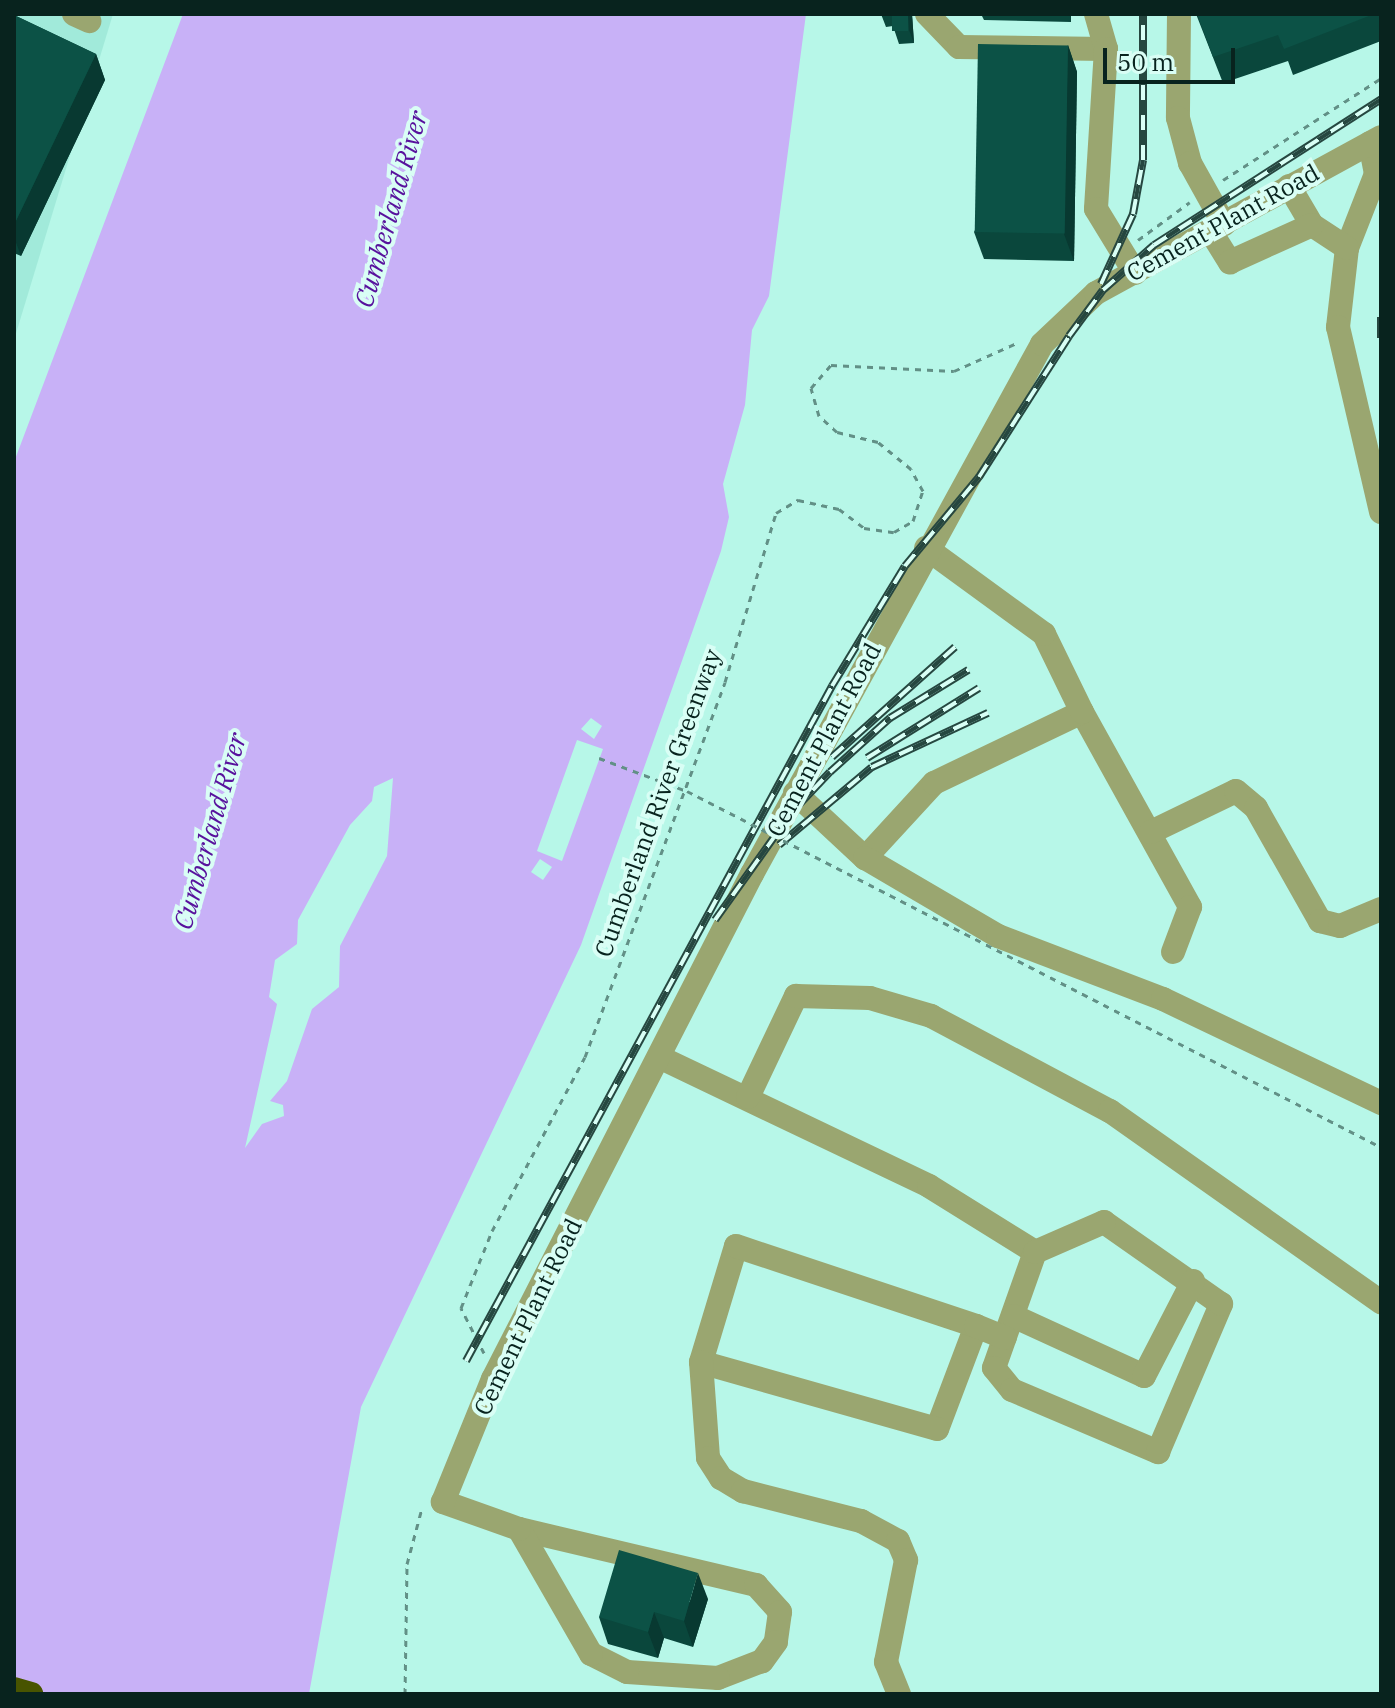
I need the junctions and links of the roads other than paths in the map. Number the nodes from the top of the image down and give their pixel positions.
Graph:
1 (927, 14) edge
2 (1096, 14) edge
3 (1179, 14) edge
4 (1106, 49) junction
5 (1375, 140) edge
6 (1289, 186) junction
7 (1312, 225) junction
8 (1217, 228) junction
9 (1347, 248) junction
10 (1128, 265) junction
11 (1381, 512) edge
12 (926, 548) junction
13 (1082, 712) junction
14 (795, 793) junction
15 (1151, 832) junction
16 (865, 858) junction
17 (1381, 909) edge
18 (1173, 952) dead end
19 (659, 1057) junction
20 (748, 1097) junction
21 (1381, 1103) edge
22 (1035, 1252) junction
23 (1193, 1281) junction
24 (1381, 1302) edge
25 (976, 1326) junction
26 (1009, 1327) junction
27 (701, 1362) junction
28 (519, 1529) junction
29 (14, 1689) edge
30 (31, 1694) edge
31 (899, 1694) edge

1 - 4 street
2 - 4 street
3 - 8 street
4 - 10 street
5 - 6 street, Cement Plant Road
5 - 9 street
6 - 7 street
6 - 8 street, Cement Plant Road
7 - 8 street
7 - 9 street
8 - 10 street, Cement Plant Road
9 - 11 street
10 - 12 street, Cement Plant Road
12 - 13 street
12 - 14 street, Cement Plant Road
13 - 15 street
13 - 16 street
14 - 16 street
14 - 19 street, Cement Plant Road
15 - 17 street
15 - 18 street
16 - 21 street
19 - 20 street
19 - 28 street, Cement Plant Road
20 - 22 street
20 - 24 street
22 - 23 street
22 - 26 street
23 - 26 street
23 - 26 street
25 - 26 street
25 - 27 street
25 - 27 street
27 - 31 street
28 - 28 street
29 - 30 highway

